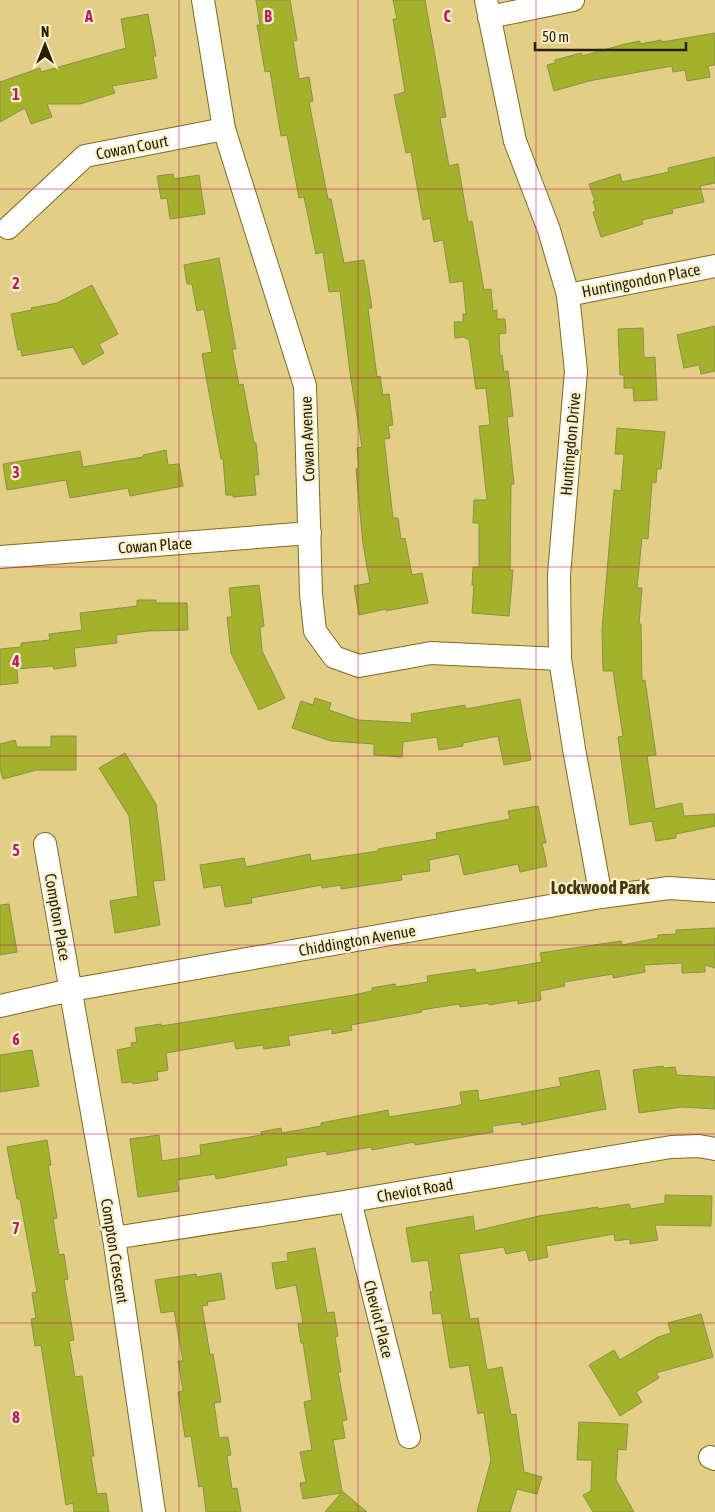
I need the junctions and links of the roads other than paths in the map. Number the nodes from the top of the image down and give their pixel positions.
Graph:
1 (203, 0) edge
2 (573, 0) edge
3 (488, 8) edge
4 (224, 129) junction
5 (8, 228) dead end
6 (715, 266) edge
7 (568, 295) junction
8 (310, 533) junction
9 (0, 557) edge
10 (560, 659) junction
11 (45, 844) dead end
12 (715, 891) edge
13 (601, 898) junction
14 (72, 990) junction
15 (0, 1006) edge
16 (715, 1149) edge
17 (350, 1201) junction
18 (114, 1238) junction
19 (409, 1437) dead end
20 (154, 1512) edge

1 - 4 street, Cowan Avenue
2 - 3 street
3 - 7 street, Huntingdon Drive
4 - 5 street, Cowan Court
4 - 8 street, Cowan Avenue
6 - 7 street, Huntingondon Place
7 - 10 street, Huntingdon Drive
8 - 9 street, Cowan Place
8 - 10 street, Cowan Avenue
10 - 13 street, Huntingdon Drive
11 - 14 street, Compton Place
12 - 13 street, Chiddington Avenue
13 - 14 street, Chiddington Avenue
14 - 15 street, Chiddington Avenue
14 - 18 street, Compton Crescent
16 - 17 street, Cheviot Road
17 - 18 street, Cheviot Road
17 - 19 street, Cheviot Place
18 - 20 street, Compton Crescent

